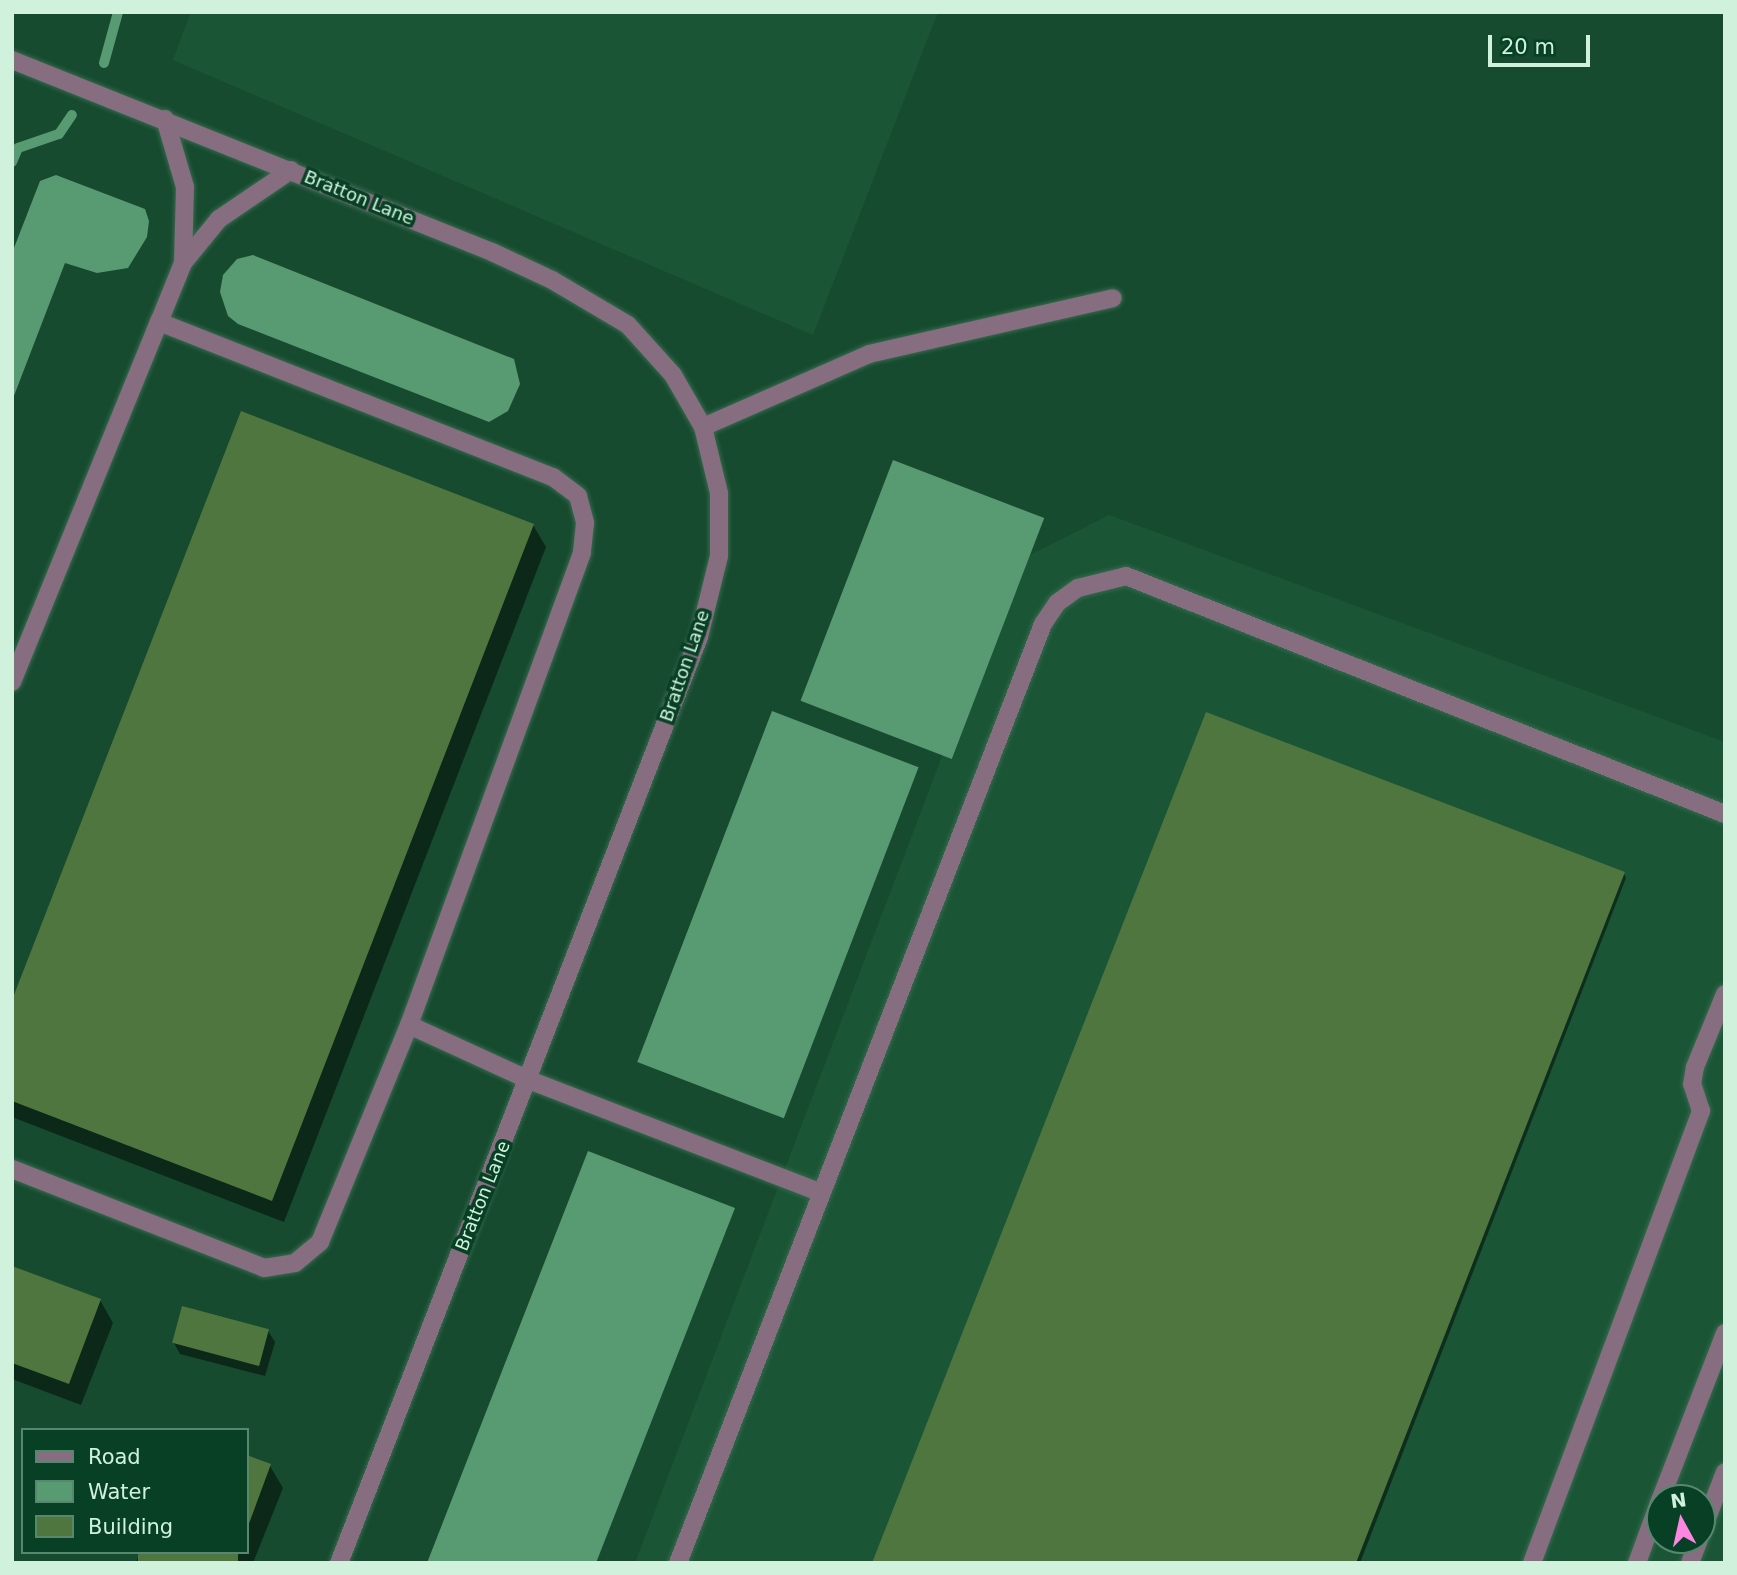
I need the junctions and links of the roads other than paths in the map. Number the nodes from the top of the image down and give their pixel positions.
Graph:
1 (12, 60) edge
2 (165, 119) junction
3 (291, 170) junction
4 (183, 263) junction
5 (1113, 298) dead end
6 (159, 322) junction
7 (703, 427) junction
8 (12, 682) edge
9 (1725, 814) edge
10 (1725, 994) edge
11 (409, 1025) junction
12 (529, 1080) junction
13 (12, 1169) edge
14 (820, 1192) junction
15 (1725, 1333) edge
16 (1725, 1472) edge
17 (1666, 1484) edge
18 (1716, 1495) edge
19 (1646, 1538) edge
20 (339, 1563) edge
21 (678, 1563) edge
22 (1532, 1563) edge
23 (1637, 1563) edge

1 - 2 street, Bratton Lane
2 - 3 street, Bratton Lane
2 - 4 street
3 - 4 street
3 - 7 street, Bratton Lane
4 - 6 street
5 - 7 street
6 - 8 street
6 - 11 street
7 - 12 street, Bratton Lane
9 - 14 street
10 - 22 street
11 - 12 street
11 - 13 street
12 - 14 street
12 - 20 street, Bratton Lane
14 - 21 street
15 - 17 street
16 - 18 street
19 - 23 street

